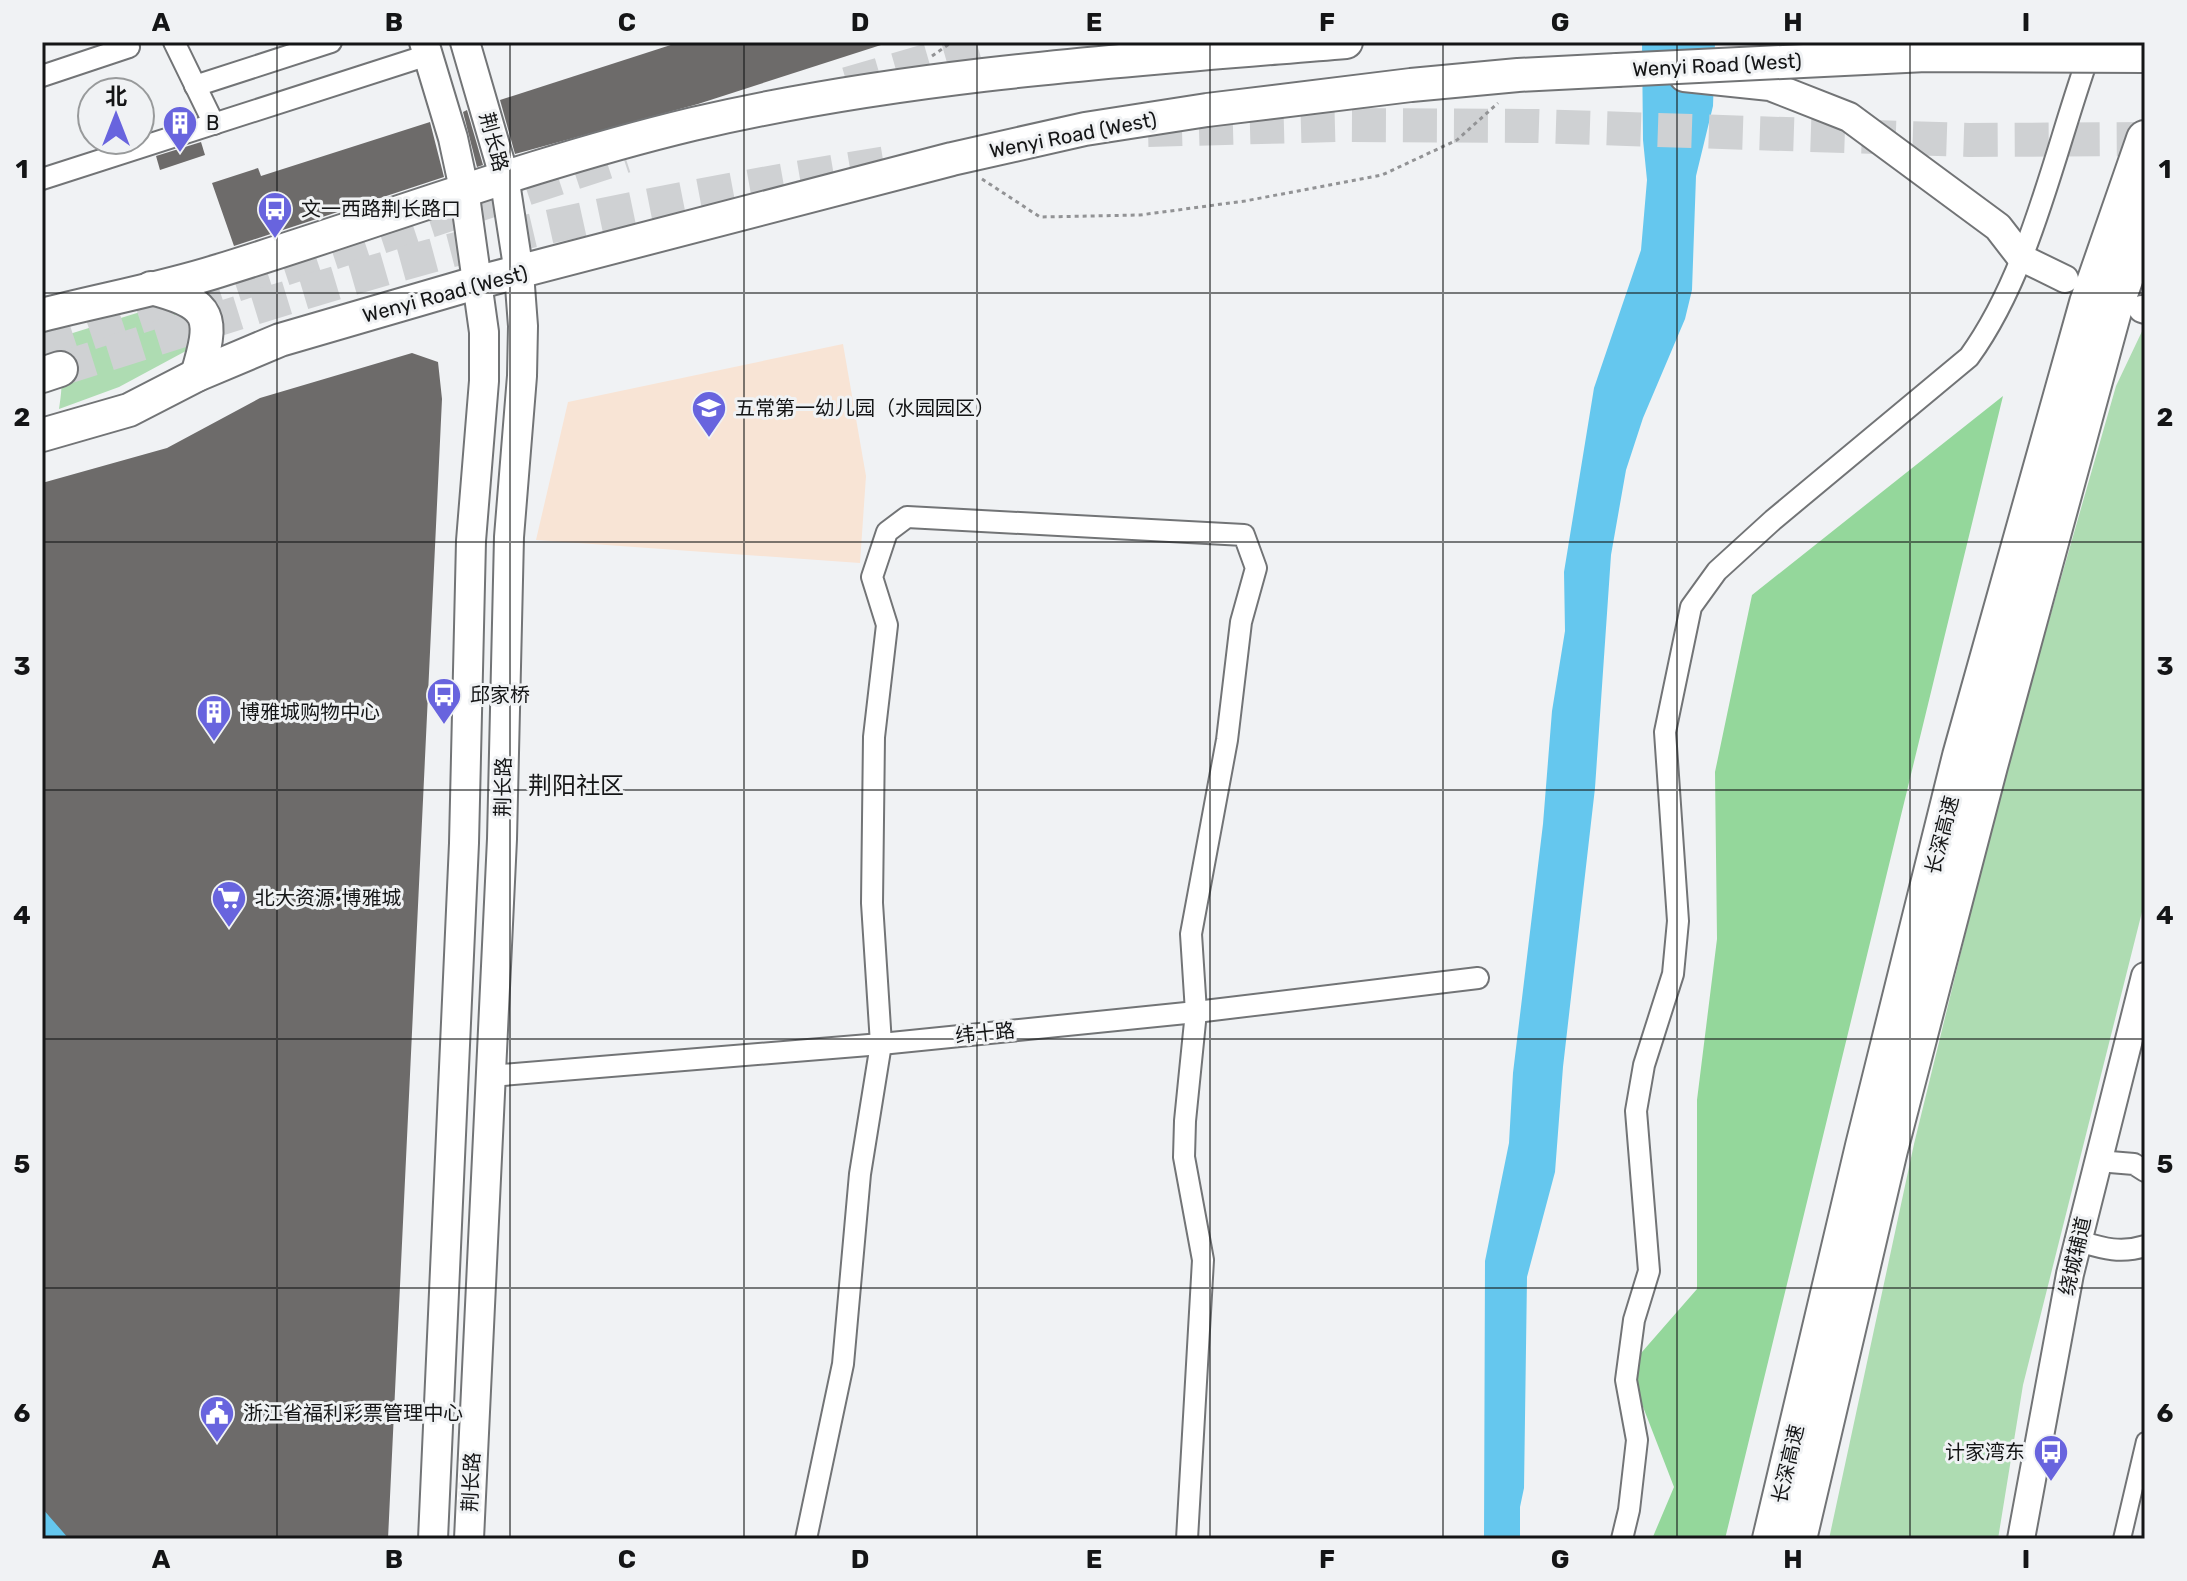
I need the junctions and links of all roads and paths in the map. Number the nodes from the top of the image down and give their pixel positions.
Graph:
1 (174, 42) edge
2 (331, 42) edge
3 (465, 42) edge
4 (1346, 42) edge
5 (2094, 42) edge
6 (1272, 46) edge
7 (129, 47) dead end
8 (426, 49) edge
9 (2145, 56) edge
10 (1617, 70) junction
11 (1518, 75) junction
12 (42, 76) edge
13 (195, 86) junction
14 (214, 124) junction
15 (2145, 139) edge
16 (952, 159) junction
17 (504, 176) junction
18 (42, 179) edge
19 (464, 189) junction
20 (2145, 220) edge
21 (2022, 258) junction
22 (519, 273) junction
23 (2065, 279) dead end
24 (479, 282) junction
25 (151, 288) junction
26 (42, 315) edge
27 (197, 375) junction
28 (42, 435) edge
29 (2145, 976) edge
30 (1478, 978) dead end
31 (1196, 1012) junction
32 (881, 1044) junction
33 (490, 1076) junction
34 (2098, 1161) junction
35 (2145, 1171) edge
36 (2078, 1241) junction
37 (2145, 1246) edge
38 (2145, 1441) edge
39 (433, 1539) edge
40 (469, 1539) edge
41 (806, 1539) edge
42 (1187, 1539) edge
43 (1622, 1539) edge
44 (1771, 1539) edge
45 (1798, 1539) edge
46 (2021, 1539) edge
47 (2122, 1539) edge

1 - 13 street
2 - 13 street
3 - 17 main road, 荆长路
4 - 6 main road
5 - 21 street
6 - 17 main road
7 - 12 street
8 - 14 street
8 - 19 main road, 荆长路
9 - 10 main road, Wenyi Road (West), bridge
10 - 11 main road, Wenyi Road (West)
10 - 21 main road, bridge
11 - 16 main road, Wenyi Road (West)
11 - 16 path
13 - 14 street
14 - 18 street
15 - 44 highway, 长深高速
16 - 22 main road, Wenyi Road (West)
17 - 19 main road
17 - 22 main road, 荆长路
19 - 24 main road, 荆长路
19 - 25 main road
20 - 45 highway, 长深高速
21 - 23 street
21 - 43 street
22 - 24 main road, Wenyi Road (West)
22 - 33 main road, 荆长路
24 - 27 main road, Wenyi Road (West)
24 - 39 main road, 荆长路
25 - 26 main road
25 - 27 main road
27 - 28 main road, Wenyi Road (West)
29 - 34 street, 绕城辅道
30 - 31 street, 纬十路
31 - 32 street, 纬十路
31 - 32 street
31 - 42 street
32 - 33 street, 纬十路
32 - 41 street
33 - 40 main road, 荆长路
34 - 35 street
34 - 36 street, 绕城辅道
36 - 37 street
36 - 46 street, 绕城辅道
38 - 47 street

